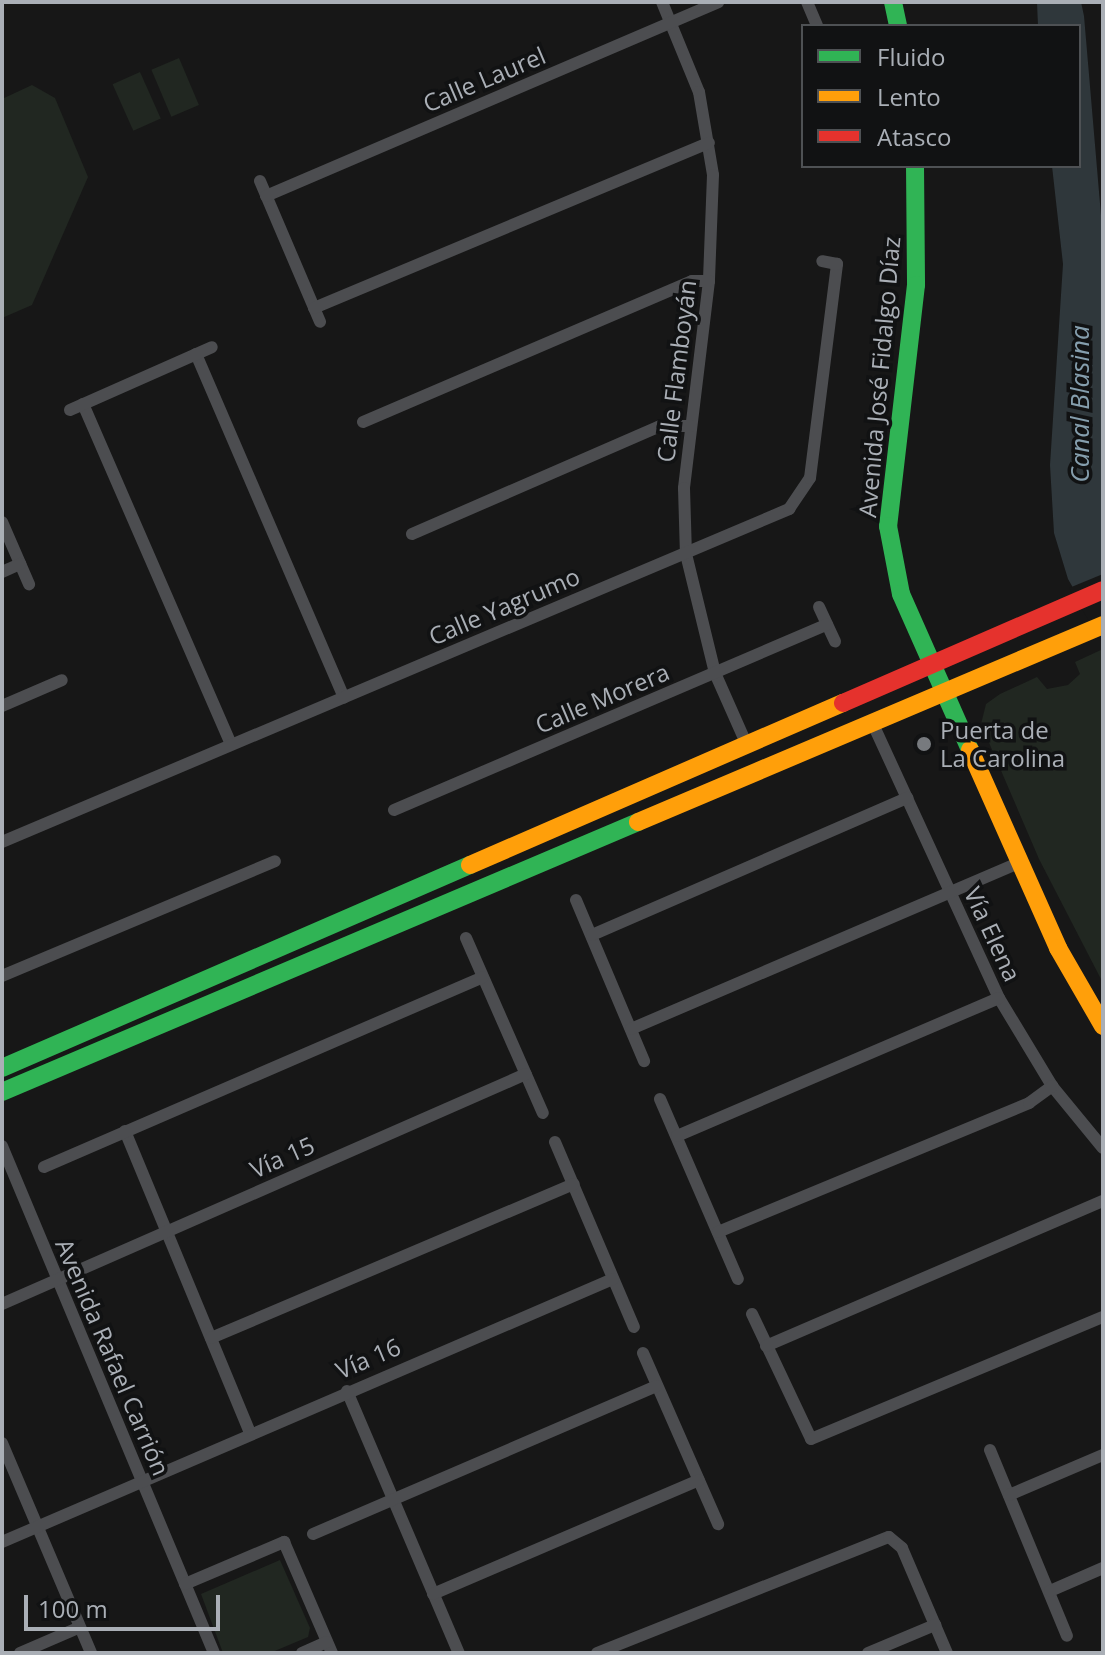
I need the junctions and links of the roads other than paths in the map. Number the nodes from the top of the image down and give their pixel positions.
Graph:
1 (662, 2) edge
2 (718, 2) edge
3 (807, 2) edge
4 (893, 2) edge
5 (671, 23) junction
6 (816, 24) edge
7 (898, 24) edge
8 (709, 143) junction
9 (915, 168) edge
10 (260, 181) dead end
11 (266, 196) junction
12 (822, 261) dead end
13 (709, 281) junction
14 (314, 308) junction
15 (320, 322) dead end
16 (212, 347) dead end
17 (196, 354) junction
18 (83, 404) junction
19 (70, 410) dead end
20 (363, 422) dead end
21 (691, 426) junction
22 (2, 522) edge
23 (412, 534) dead end
24 (686, 554) junction
25 (20, 564) junction
26 (2, 572) edge
27 (29, 584) dead end
28 (1103, 590) edge
29 (819, 607) dead end
30 (827, 624) junction
31 (1103, 625) edge
32 (835, 642) dead end
33 (931, 664) junction
34 (715, 673) junction
35 (62, 680) dead end
36 (944, 694) junction
37 (344, 697) junction
38 (2, 706) edge
39 (872, 722) junction
40 (746, 743) junction
41 (231, 744) junction
42 (907, 798) junction
43 (394, 810) dead end
44 (2, 842) edge
45 (275, 861) dead end
46 (1019, 863) junction
47 (950, 893) junction
48 (576, 900) dead end
49 (592, 935) junction
50 (466, 938) dead end
51 (2, 976) edge
52 (483, 977) junction
53 (999, 998) junction
54 (1103, 1026) edge
55 (631, 1029) junction
56 (644, 1061) dead end
57 (2, 1068) edge
58 (526, 1074) junction
59 (1052, 1086) junction
60 (2, 1092) edge
61 (660, 1099) dead end
62 (543, 1113) dead end
63 (125, 1131) junction
64 (677, 1136) junction
65 (555, 1142) dead end
66 (2, 1146) edge
67 (1103, 1148) edge
68 (44, 1167) dead end
69 (574, 1184) junction
70 (1103, 1201) edge
71 (166, 1232) junction
72 (718, 1232) junction
73 (613, 1279) junction
74 (738, 1279) dead end
75 (55, 1280) junction
76 (2, 1304) edge
77 (752, 1314) dead end
78 (1103, 1317) edge
79 (634, 1327) dead end
80 (211, 1338) junction
81 (766, 1346) junction
82 (643, 1353) dead end
83 (657, 1386) junction
84 (347, 1391) junction
85 (250, 1433) junction
86 (2, 1443) edge
87 (990, 1450) dead end
88 (1103, 1455) edge
89 (141, 1480) junction
90 (699, 1480) junction
91 (1009, 1495) junction
92 (393, 1499) junction
93 (718, 1524) dead end
94 (38, 1527) junction
95 (313, 1534) dead end
96 (2, 1542) edge
97 (1103, 1568) edge
98 (185, 1584) junction
99 (1050, 1591) junction
100 (433, 1594) junction
101 (935, 1625) junction
102 (80, 1627) junction
103 (1067, 1636) dead end
104 (330, 1648) edge
105 (20, 1653) edge
106 (91, 1653) edge
107 (214, 1653) edge
108 (302, 1653) edge
109 (459, 1653) edge
110 (597, 1653) edge
111 (868, 1653) edge
112 (947, 1653) edge

1 - 5 street, Calle Flamboyán
2 - 5 street, Calle Laurel
3 - 6 street
4 - 7 main road
5 - 8 street, Calle Flamboyán
5 - 11 street, Calle Laurel
8 - 13 street, Calle Flamboyán
8 - 14 street
9 - 33 main road, Avenida José Fidalgo Díaz
10 - 11 street
11 - 14 street
12 - 24 street, Calle Yagrumo
13 - 20 street
13 - 21 street, Calle Flamboyán
14 - 15 street
16 - 17 street
17 - 18 street
17 - 37 street
18 - 19 street
18 - 41 street
21 - 23 street
21 - 24 street, Calle Flamboyán
22 - 25 street
24 - 34 street, Calle Flamboyán
24 - 37 street, Calle Yagrumo
25 - 26 street
25 - 27 street
28 - 33 main road
29 - 30 street
30 - 32 street
30 - 34 street, Calle Morera
31 - 36 main road
33 - 36 main road, Avenida José Fidalgo Díaz
33 - 40 main road
34 - 40 street, Calle Flamboyán
34 - 43 street, Calle Morera
35 - 38 street
36 - 39 main road
36 - 46 main road, Avenida José Fidalgo Díaz
37 - 41 street, Calle Yagrumo
39 - 42 street, Vía Elena
39 - 60 main road
40 - 57 main road
41 - 44 street, Calle Yagrumo
42 - 47 street, Vía Elena
42 - 49 street
45 - 51 street
46 - 47 street
46 - 54 main road, Avenida José Fidalgo Díaz
47 - 53 street, Vía Elena
47 - 55 street
48 - 49 street
49 - 55 street
50 - 52 street
52 - 58 street
52 - 63 street
53 - 59 street, Vía Elena
53 - 64 street
55 - 56 street
58 - 62 street
58 - 71 street, Vía 15
59 - 67 street, Vía Elena
59 - 72 street
61 - 64 street
63 - 68 street
63 - 71 street
64 - 72 street
65 - 69 street
66 - 75 street, Avenida Rafael Carrión
69 - 73 street
69 - 80 street
70 - 81 street
71 - 75 street, Vía 15
71 - 80 street
72 - 74 street
73 - 79 street
73 - 84 street, Vía 16
75 - 76 street, Vía 15
75 - 89 street, Avenida Rafael Carrión
77 - 81 street
78 - 81 street
80 - 85 street
82 - 83 street
83 - 90 street
83 - 92 street
84 - 85 street, Vía 16
84 - 92 street
85 - 89 street, Vía 16
86 - 94 street
87 - 91 street
88 - 91 street
89 - 94 street, Vía 16
89 - 98 street, Avenida Rafael Carrión
90 - 93 street
90 - 100 street
91 - 99 street
92 - 95 street
92 - 100 street
94 - 96 street, Vía 16
94 - 102 street
97 - 99 street
98 - 104 street
98 - 107 street, Avenida Rafael Carrión
99 - 103 street
100 - 109 street
101 - 110 street
101 - 111 street
101 - 112 street
102 - 105 street
102 - 106 street
104 - 108 street

